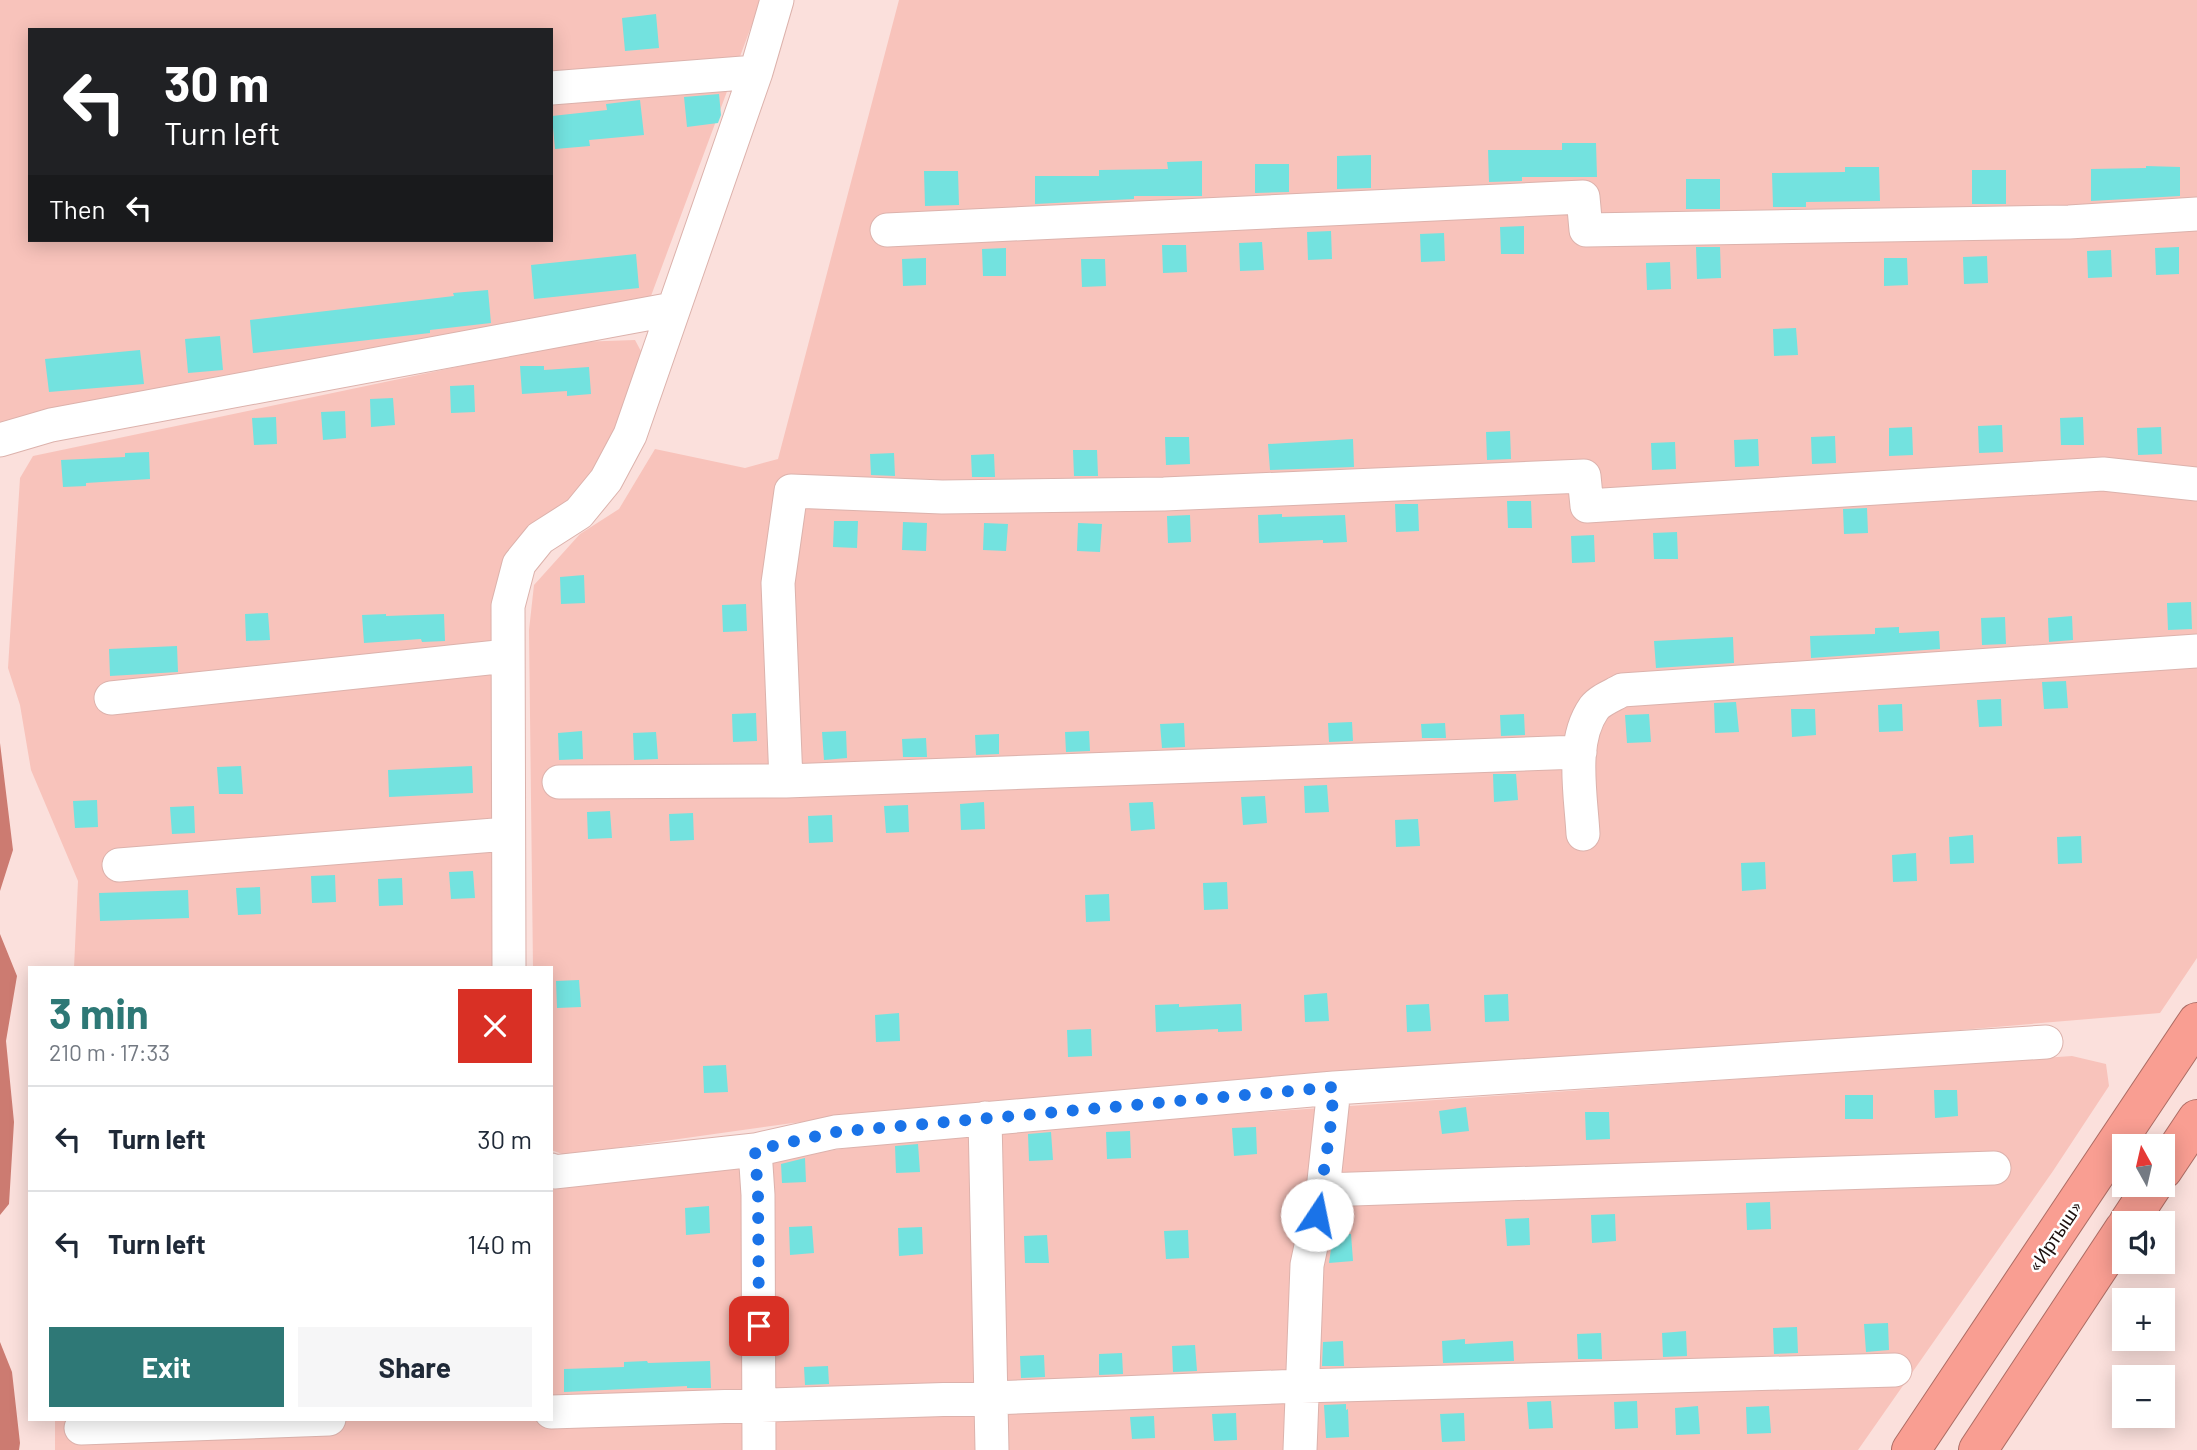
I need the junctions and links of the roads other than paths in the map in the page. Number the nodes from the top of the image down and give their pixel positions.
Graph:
1 (777, 0) edge
2 (756, 72) junction
3 (553, 88) edge
4 (2197, 214) edge
5 (887, 230) dead end
6 (673, 309) junction
7 (0, 440) edge
8 (2197, 484) edge
9 (2197, 651) edge
10 (507, 656) junction
11 (111, 698) dead end
12 (1580, 752) junction
13 (786, 781) junction
14 (559, 782) dead end
15 (507, 834) junction
16 (1583, 834) dead end
17 (119, 865) dead end
18 (509, 966) edge
19 (2197, 1022) edge
20 (2046, 1042) dead end
21 (1334, 1087) junction
22 (985, 1118) junction
23 (2197, 1119) edge
24 (755, 1150) junction
25 (2175, 1152) edge
26 (1994, 1168) dead end
27 (553, 1171) edge
28 (1323, 1190) junction
29 (2112, 1246) edge
30 (1895, 1370) dead end
31 (1301, 1386) junction
32 (991, 1398) junction
33 (759, 1405) junction
34 (553, 1412) edge
35 (267, 1421) edge
36 (81, 1427) dead end
37 (759, 1450) edge
38 (992, 1450) edge
39 (1300, 1450) edge
40 (1911, 1450) edge
41 (1978, 1450) edge

1 - 2 street
2 - 3 street
2 - 6 street
4 - 5 street
6 - 7 street
6 - 10 street
8 - 13 street
9 - 12 street
10 - 11 street
10 - 15 street
12 - 13 street
12 - 16 street
13 - 14 street
15 - 17 street
15 - 18 street
19 - 40 highway, «Иртыш»
20 - 21 street
21 - 22 street
21 - 28 street
22 - 24 street
22 - 32 street
23 - 25 highway
24 - 27 street
24 - 33 street
26 - 28 street
28 - 31 street
29 - 41 highway
30 - 31 street
31 - 32 street
31 - 39 street
32 - 33 street
32 - 38 street
33 - 34 street
33 - 37 street
35 - 36 street

